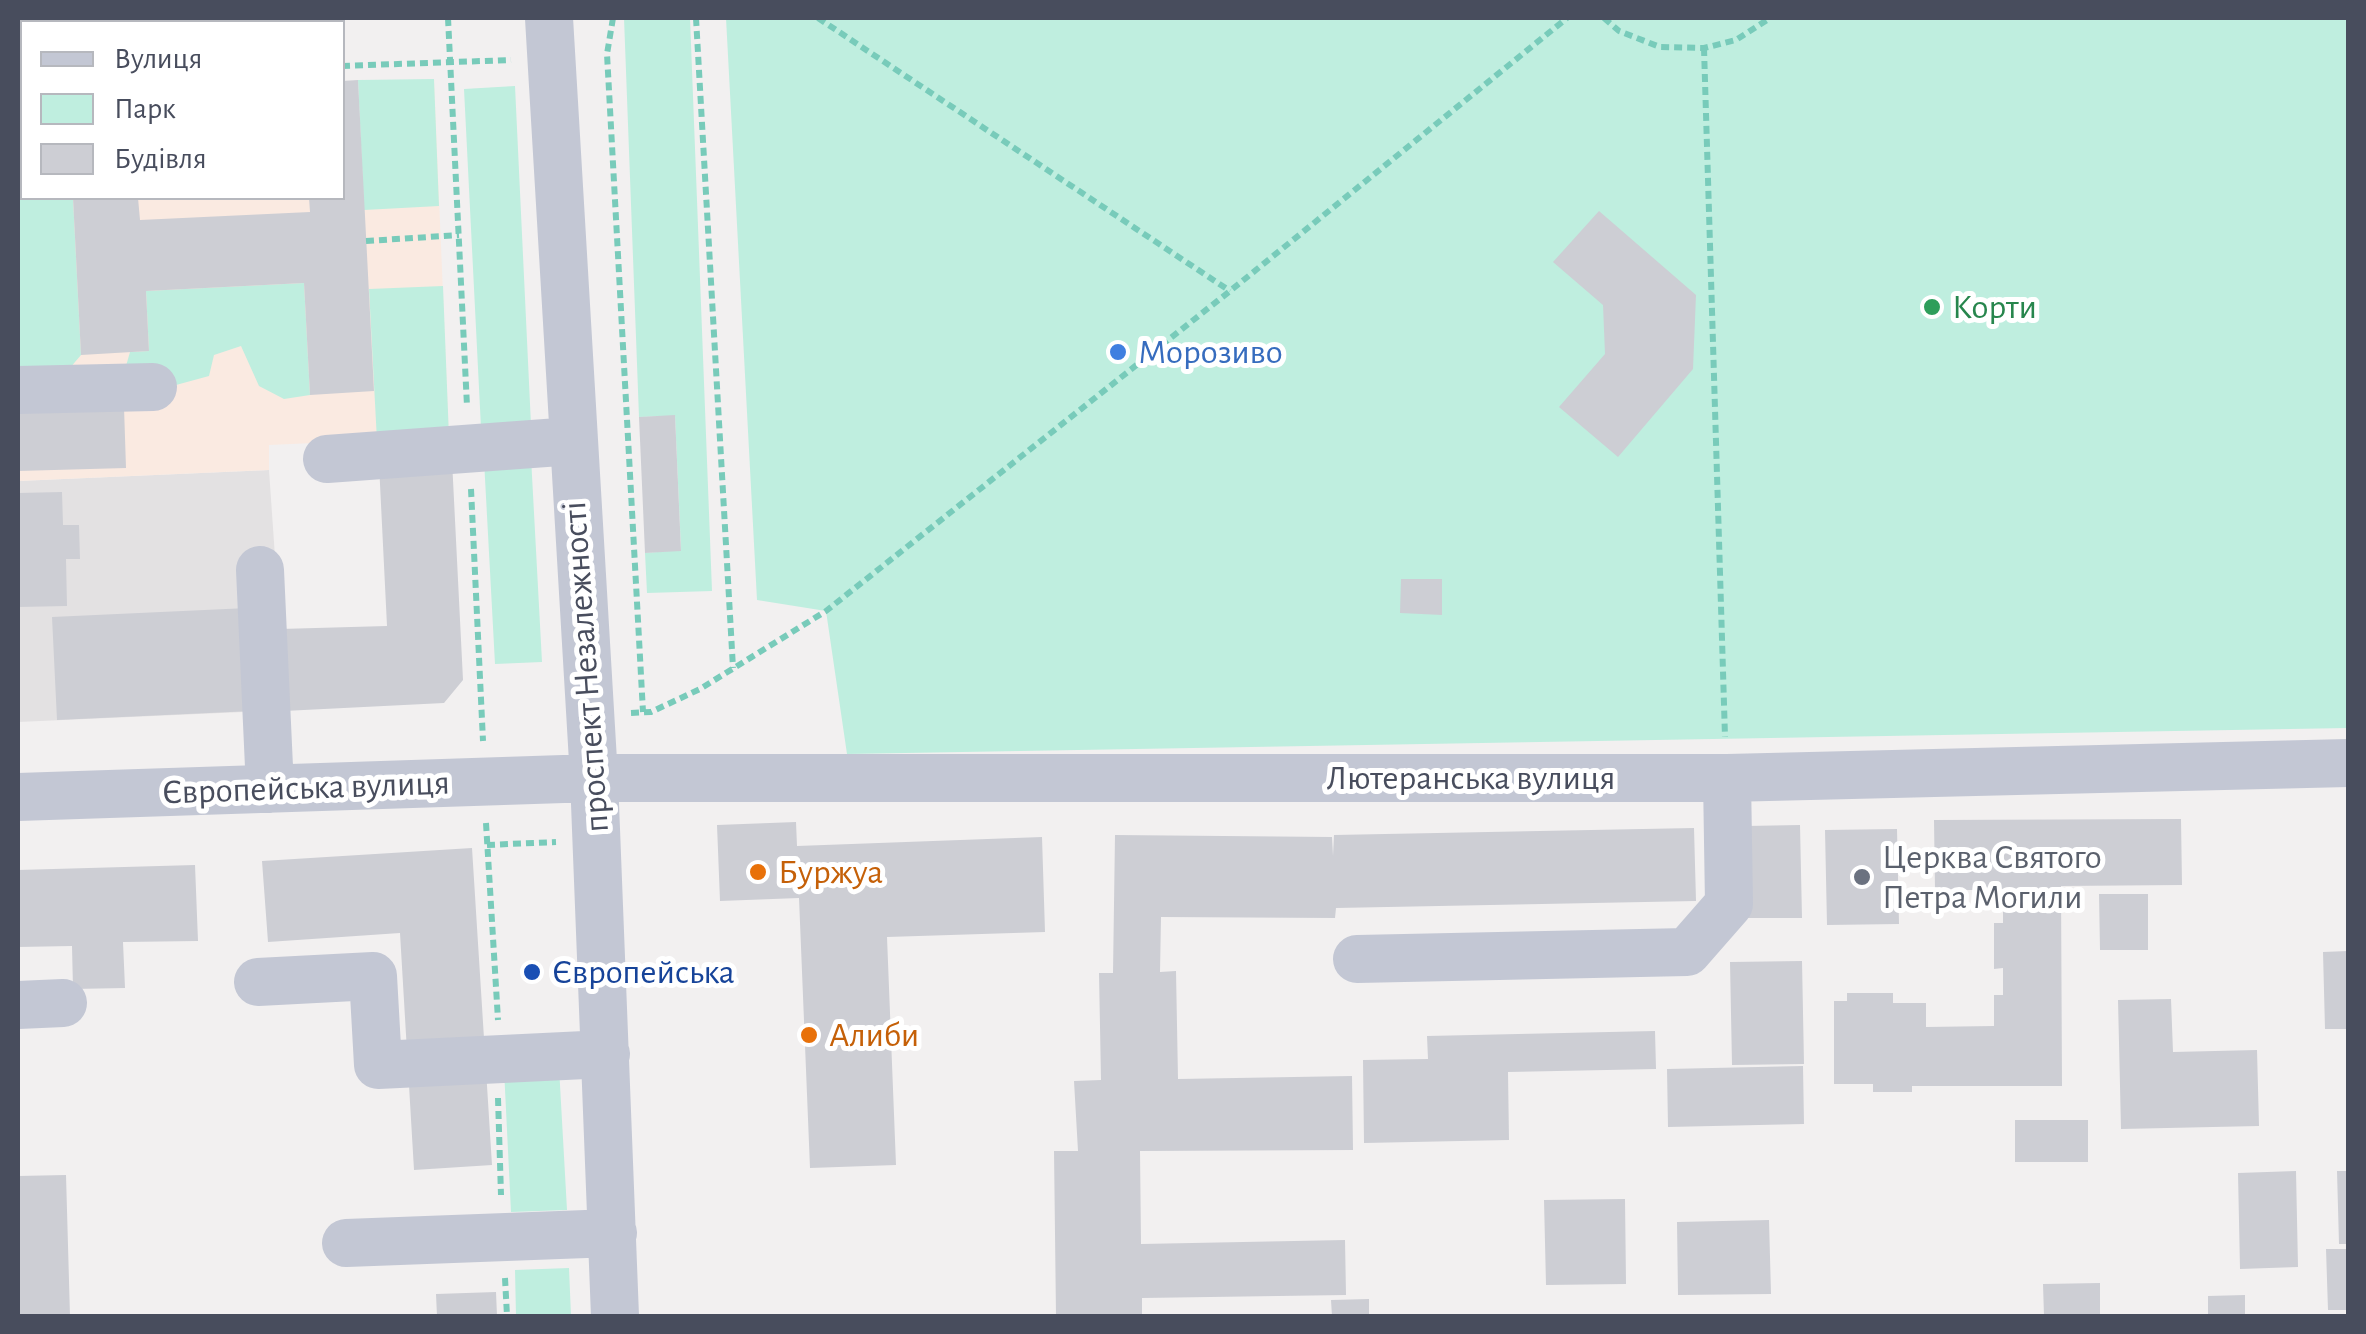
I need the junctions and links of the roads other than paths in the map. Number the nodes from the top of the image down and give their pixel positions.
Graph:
1 (550, 38) edge
2 (154, 387) dead end
3 (18, 390) edge
4 (573, 441) junction
5 (327, 459) dead end
6 (260, 570) dead end
7 (2348, 764) edge
8 (594, 778) junction
9 (1727, 778) junction
10 (270, 789) junction
11 (18, 797) edge
12 (1357, 959) dead end
13 (258, 982) dead end
14 (606, 1054) junction
15 (613, 1234) junction
16 (346, 1244) dead end
17 (616, 1316) edge

1 - 4 street, проспект Незалежності
2 - 3 street
4 - 5 street
4 - 8 street, проспект Незалежності
6 - 10 street
7 - 9 street, Лютеранська вулиця
8 - 9 street, Лютеранська вулиця
8 - 10 street, Європейська вулиця
8 - 14 street, проспект Незалежності
9 - 12 street
10 - 11 street, Європейська вулиця
13 - 14 street
14 - 15 street, проспект Незалежності
15 - 16 street
15 - 17 street, проспект Незалежності

